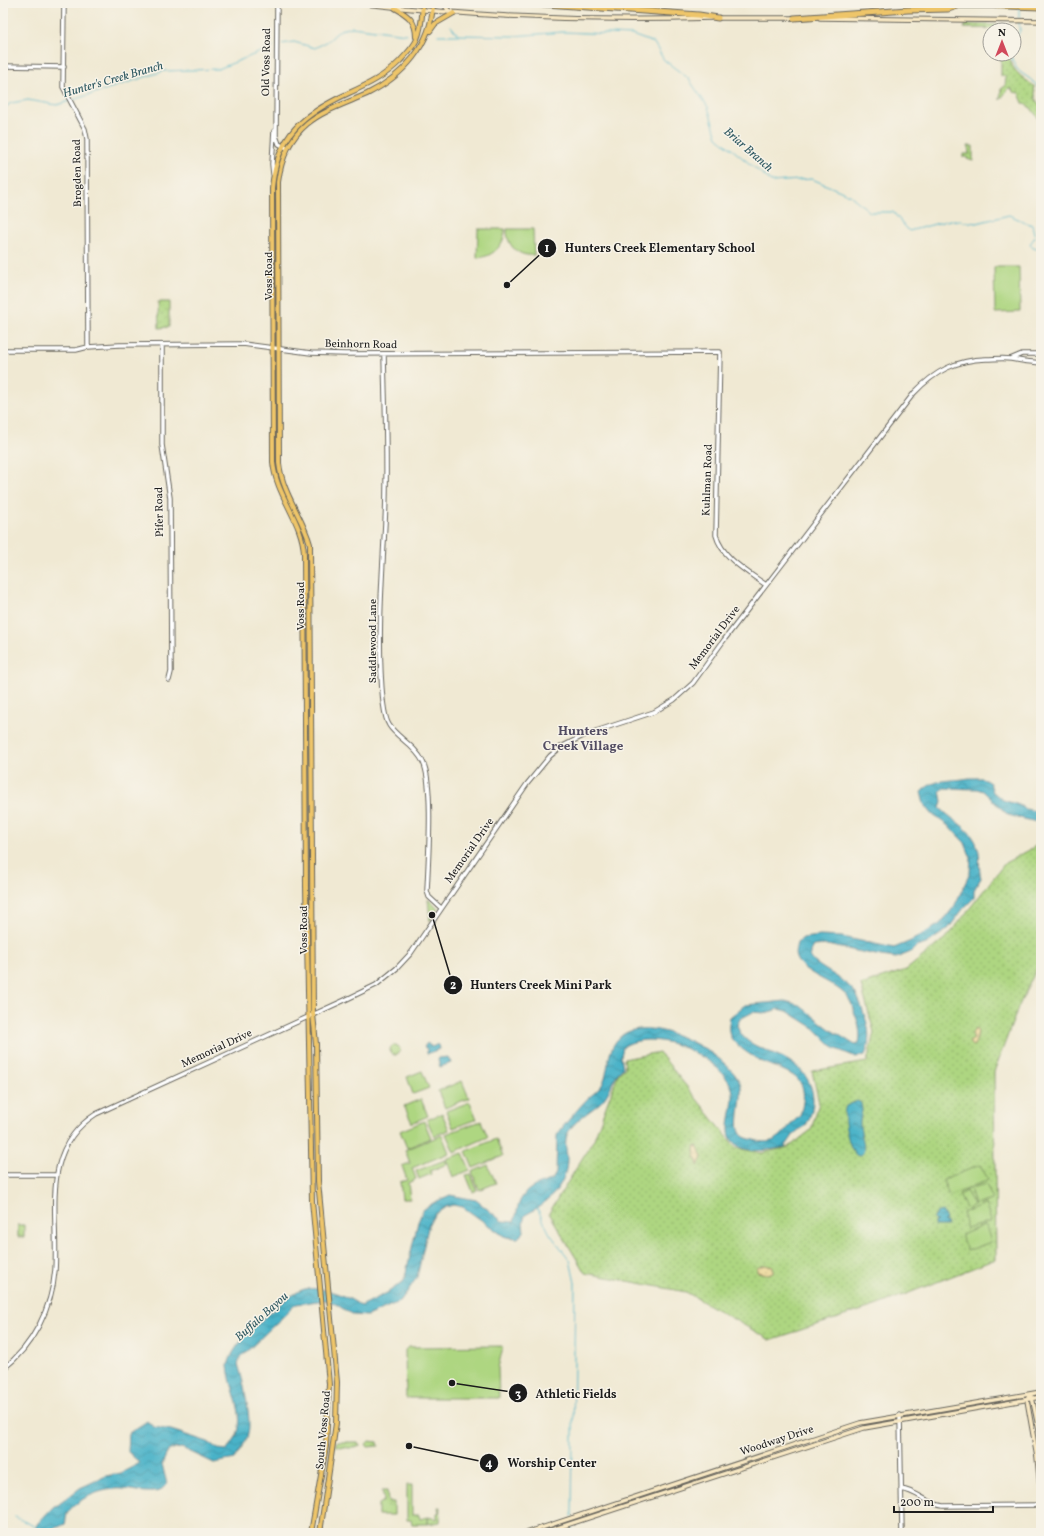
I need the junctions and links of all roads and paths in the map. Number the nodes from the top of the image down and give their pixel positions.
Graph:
1 (64, 3) edge
2 (277, 3) edge
3 (357, 3) edge
4 (405, 3) edge
5 (423, 3) edge
6 (433, 3) edge
7 (443, 3) edge
8 (532, 3) edge
9 (917, 3) edge
10 (964, 4) junction
11 (1041, 7) edge
12 (395, 8) junction
13 (422, 10) junction
14 (433, 11) junction
15 (454, 13) junction
16 (718, 18) junction
17 (794, 18) junction
18 (1041, 21) edge
19 (428, 33) junction
20 (416, 41) junction
21 (3, 66) edge
22 (64, 67) junction
23 (386, 74) junction
24 (391, 80) junction
25 (275, 122) junction
26 (282, 145) junction
27 (288, 148) junction
28 (273, 174) junction
29 (162, 345) junction
30 (88, 347) junction
31 (276, 348) junction
32 (3, 350) edge
33 (720, 352) joint
34 (384, 354) junction
35 (1041, 354) edge
36 (1010, 359) junction
37 (1041, 362) edge
38 (304, 554) junction
39 (310, 554) junction
40 (766, 585) junction
41 (304, 633) junction
42 (311, 633) junction
43 (305, 676) junction
44 (311, 676) junction
45 (169, 680) dead end
46 (306, 795) junction
47 (312, 795) junction
48 (441, 908) junction
49 (313, 1014) junction
50 (308, 1016) junction
51 (310, 1100) junction
52 (317, 1101) junction
53 (311, 1140) junction
54 (317, 1141) junction
55 (3, 1175) edge
56 (55, 1175) junction
57 (321, 1218) junction
58 (314, 1219) junction
59 (328, 1280) joint
60 (319, 1281) joint
61 (334, 1348) junction
62 (326, 1354) junction
63 (3, 1369) edge
64 (1041, 1392) edge
65 (1030, 1394) junction
66 (1041, 1397) edge
67 (1033, 1399) junction
68 (1027, 1400) junction
69 (900, 1415) junction
70 (894, 1416) junction
71 (898, 1422) junction
72 (1041, 1440) edge
73 (695, 1480) junction
74 (901, 1489) junction
75 (317, 1495) junction
76 (326, 1497) junction
77 (1041, 1505) edge
78 (550, 1525) junction
79 (552, 1530) junction
80 (311, 1533) edge
81 (320, 1533) edge
82 (526, 1533) edge
83 (542, 1533) edge
84 (902, 1533) edge
85 (1041, 1533) edge

1 - 22 street, Brogden Road
2 - 25 street, Old Voss Road
3 - 12 main road
4 - 12 main road
5 - 13 main road, Voss Road
6 - 14 main road, Voss Road
7 - 15 main road
8 - 16 highway
9 - 10 highway
10 - 11 highway
10 - 17 highway
12 - 13 main road
12 - 20 main road
13 - 14 main road
13 - 20 main road, Voss Road
14 - 15 main road
14 - 19 main road, Voss Road
15 - 16 main road
15 - 19 main road
16 - 17 main road
17 - 18 main road
19 - 24 main road, Voss Road
20 - 23 main road, Voss Road
21 - 22 street
22 - 30 street, Brogden Road
23 - 24 main road
23 - 26 main road, Voss Road
24 - 27 main road, Voss Road
25 - 26 street, Old Voss Road
25 - 28 street, Old Voss Road
26 - 27 street
26 - 28 main road, Voss Road
27 - 31 main road, Voss Road
28 - 31 main road, Voss Road
29 - 30 street, Beinhorn Road
29 - 31 street, Beinhorn Road
29 - 45 street, Pifer Road
30 - 32 street, Beinhorn Road
31 - 34 street, Beinhorn Road
31 - 38 main road, Voss Road
31 - 39 main road, Voss Road
33 - 34 street, Beinhorn Road
33 - 40 street, Kuhlman Road
34 - 48 street, Saddlewood Lane
35 - 36 street, Memorial Drive
36 - 37 street, Memorial Drive
36 - 40 street, Memorial Drive
38 - 39 main road
38 - 41 main road, Voss Road
39 - 42 main road, Voss Road
40 - 48 street, Memorial Drive
41 - 42 main road
41 - 43 main road, Voss Road
42 - 44 main road, Voss Road
43 - 44 main road
43 - 46 main road, Voss Road
44 - 47 main road, Voss Road
46 - 47 main road
46 - 50 main road, Voss Road
47 - 49 main road, Voss Road
48 - 49 street, Memorial Drive
49 - 50 street, Memorial Drive
49 - 52 main road, Voss Road
50 - 51 main road, Voss Road
50 - 56 street, Memorial Drive
51 - 52 main road
51 - 53 main road, Voss Road
52 - 54 main road, Voss Road
53 - 54 main road
53 - 58 main road, Voss Road
54 - 57 main road, Voss Road
55 - 56 street
56 - 63 street, Memorial Drive
57 - 58 main road
57 - 59 main road, Voss Road
58 - 60 main road, Voss Road
59 - 61 main road, South Voss Road
60 - 62 main road, South Voss Road
61 - 62 main road
61 - 76 main road, South Voss Road
62 - 75 main road, South Voss Road
64 - 65 main road, Woodway Drive
65 - 67 main road
65 - 68 main road
65 - 69 main road, Woodway Drive
66 - 67 main road, Woodway Drive
67 - 68 main road, Woodway Drive
67 - 72 main road
68 - 71 main road, Woodway Drive
68 - 77 main road
69 - 70 main road, Woodway Drive
69 - 71 street
70 - 71 street
70 - 73 main road, Woodway Drive
71 - 73 main road, Woodway Drive
71 - 74 street
73 - 78 main road, Woodway Drive
73 - 79 main road, Woodway Drive
74 - 77 street
74 - 84 street
75 - 76 main road
75 - 80 main road, South Voss Road
76 - 81 main road, South Voss Road
77 - 85 main road
78 - 79 main road
78 - 82 main road, Woodway Drive
79 - 83 main road, Woodway Drive

